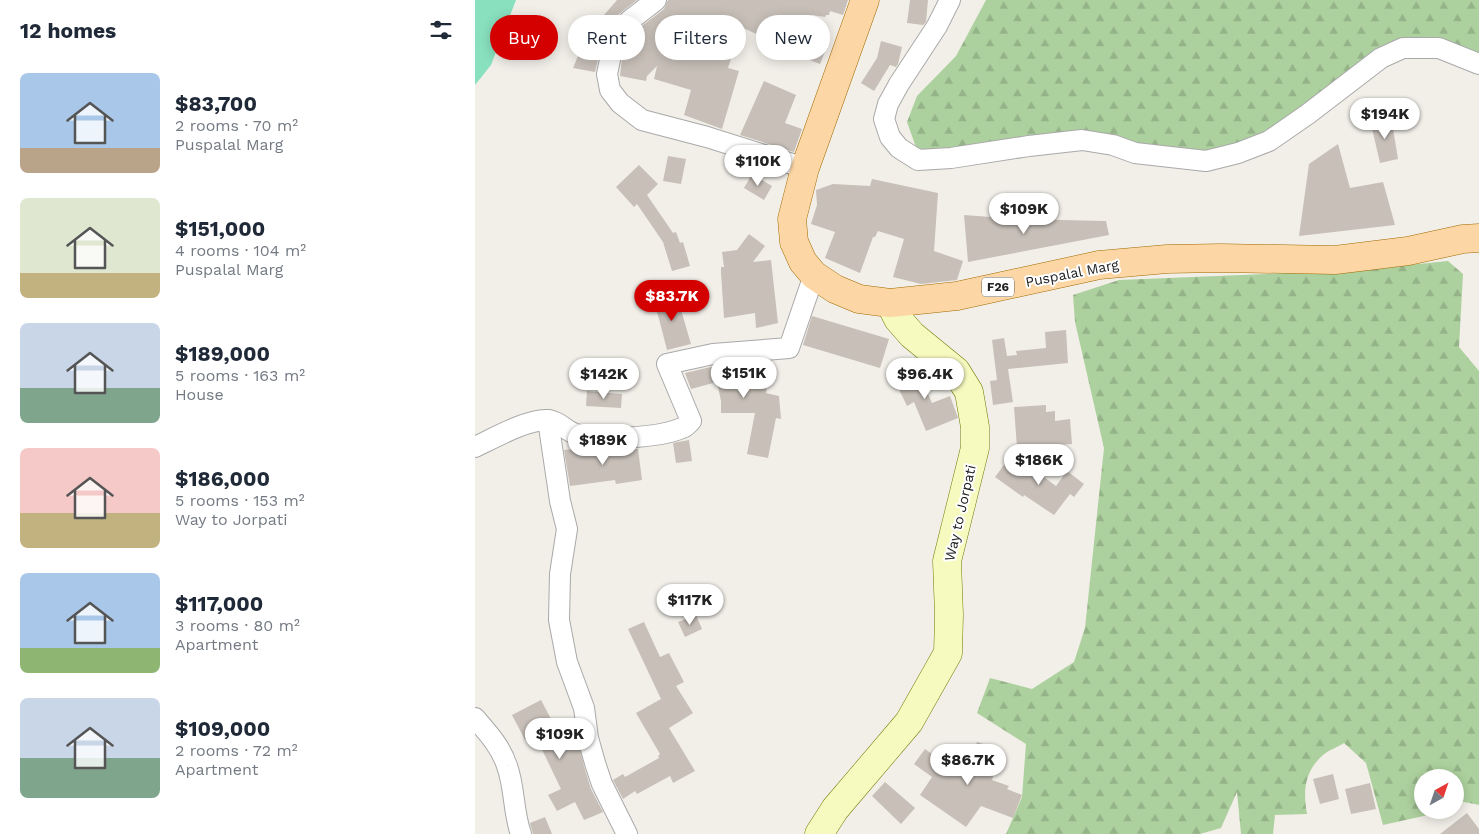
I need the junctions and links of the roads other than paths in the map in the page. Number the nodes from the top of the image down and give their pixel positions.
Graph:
1 (656, 0) edge
2 (865, 0) edge
3 (950, 0) edge
4 (1479, 64) edge
5 (805, 168) junction
6 (1479, 238) edge
7 (814, 275) junction
8 (890, 303) junction
9 (548, 420) junction
10 (475, 447) edge
11 (475, 718) edge
12 (521, 834) edge
13 (627, 834) edge
14 (819, 834) edge

1 - 5 street
2 - 5 main road, Puspalal Marg / F26
3 - 4 street
5 - 7 main road, Puspalal Marg / F26
6 - 8 main road, Puspalal Marg / F26
7 - 8 main road, Puspalal Marg / F26
7 - 9 street
8 - 14 street, Way to Jorpati
9 - 10 street
9 - 13 street
11 - 12 street

